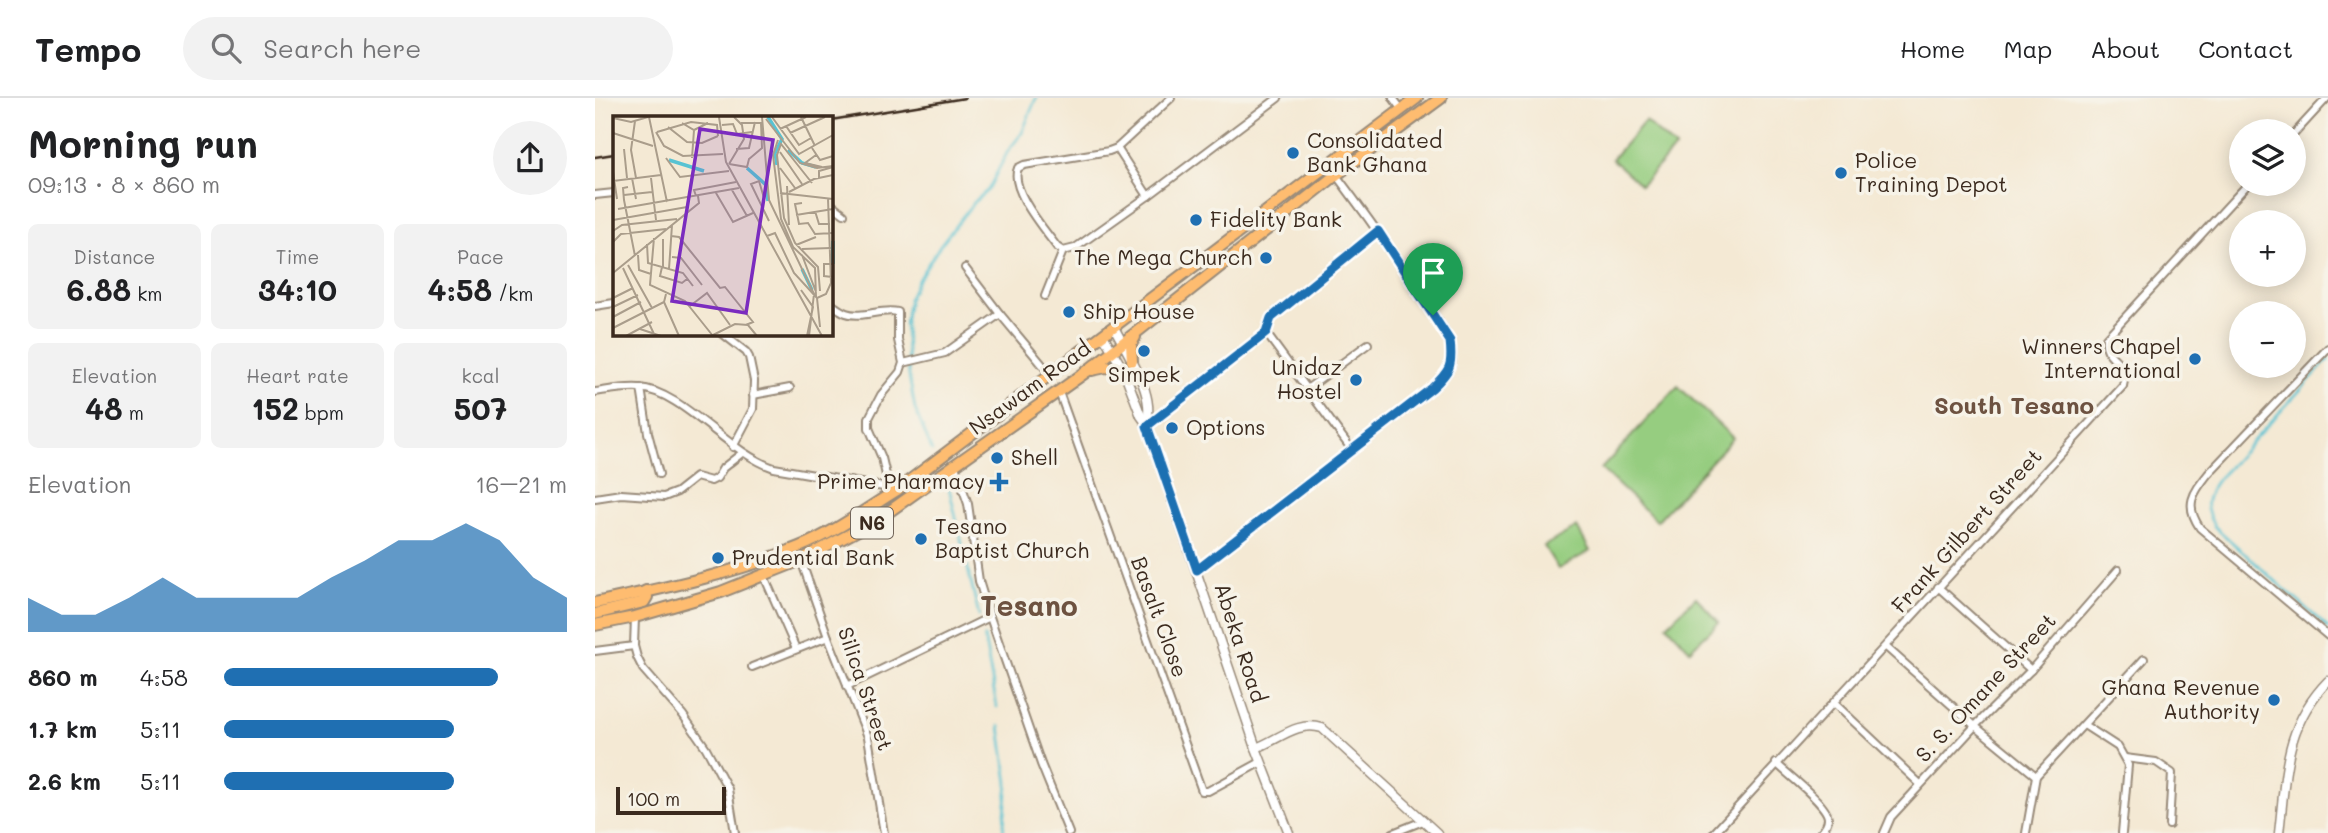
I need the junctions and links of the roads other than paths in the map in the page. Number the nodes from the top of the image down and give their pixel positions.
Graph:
1 (1159, 98) edge
2 (1171, 98) edge
3 (1278, 98) edge
4 (1393, 98) edge
5 (1417, 98) edge
6 (1441, 98) edge
7 (2327, 98) edge
8 (1163, 106) junction
9 (1402, 110) junction
10 (2306, 121) edge
11 (1117, 148) junction
12 (1336, 175) junction
13 (613, 192) edge
14 (595, 195) edge
15 (2237, 196) edge
16 (1148, 197) junction
17 (833, 206) edge
18 (844, 214) dead end
19 (1378, 231) junction
20 (1066, 251) junction
21 (965, 268) dead end
22 (1045, 296) dead end
23 (613, 303) edge
24 (833, 305) edge
25 (595, 306) edge
26 (1000, 314) junction
27 (1114, 327) junction
28 (1266, 333) junction
29 (1136, 334) junction
30 (1103, 335) junction
31 (726, 336) edge
32 (1368, 344) dead end
33 (1118, 348) junction
34 (2328, 348) edge
35 (1132, 361) junction
36 (902, 363) junction
37 (1124, 371) junction
38 (1086, 372) junction
39 (1050, 374) junction
40 (641, 388) junction
41 (790, 388) dead end
42 (1307, 389) junction
43 (595, 392) edge
44 (1059, 392) junction
45 (753, 395) junction
46 (1147, 424) junction
47 (733, 447) junction
48 (1352, 450) junction
49 (742, 453) junction
50 (955, 466) junction
51 (659, 474) dead end
52 (893, 489) junction
53 (595, 498) edge
54 (801, 560) junction
55 (1197, 570) junction
56 (2118, 570) dead end
57 (764, 576) junction
58 (1938, 587) junction
59 (646, 591) junction
60 (595, 603) edge
61 (595, 614) edge
62 (635, 617) junction
63 (990, 617) junction
64 (595, 625) edge
65 (2328, 636) edge
66 (828, 637) junction
67 (634, 646) junction
68 (1885, 647) junction
69 (796, 649) junction
70 (595, 651) edge
71 (2144, 659) dead end
72 (752, 667) dead end
73 (2031, 670) junction
74 (2328, 681) edge
75 (847, 686) junction
76 (1834, 704) junction
77 (2084, 725) junction
78 (1975, 726) junction
79 (1256, 748) junction
80 (2125, 758) junction
81 (1261, 762) junction
82 (1776, 763) junction
83 (2036, 776) junction
84 (1920, 784) junction
85 (1423, 821) junction
86 (2169, 825) dead end
87 (736, 833) edge
88 (884, 833) edge
89 (1069, 833) edge
90 (1289, 833) edge
91 (1393, 833) edge
92 (1437, 833) edge
93 (1714, 833) edge
94 (1820, 833) edge
95 (1885, 833) edge
96 (2026, 833) edge
97 (2122, 833) edge
98 (2279, 833) edge

1 - 8 street
2 - 8 street
3 - 16 street
4 - 9 street
5 - 9 highway, Nsawam Road / N6
6 - 12 highway, Nsawam Road / N6
7 - 10 street
8 - 11 street
9 - 27 highway, Nsawam Road / N6
11 - 16 street
11 - 20 street
12 - 19 street
12 - 29 highway, Nsawam Road / N6
13 - 14 street
15 - 58 street, Frank Gilbert Street
16 - 20 street
17 - 18 street
19 - 28 street
19 - 48 street
20 - 22 street
21 - 26 street
23 - 25 street
24 - 36 street
26 - 36 street
26 - 39 street
27 - 30 highway, Nsawam Road / N6
27 - 33 street, Abeka Road
28 - 42 street
28 - 46 street
29 - 33 highway, Nsawam Road / N6
29 - 35 highway
30 - 33 street, Abeka Road
30 - 39 highway, Nsawam Road / N6
31 - 45 street
32 - 42 street
33 - 35 street, Abeka Road
33 - 37 street, Abeka Road
33 - 38 highway, Nsawam Road / N6
34 - 65 street
35 - 46 street, Abeka Road
36 - 52 street
37 - 38 highway
37 - 46 street, Abeka Road
38 - 44 highway, Nsawam Road / N6
39 - 52 highway, Nsawam Road / N6
40 - 43 street
40 - 47 street
40 - 51 street
41 - 45 street
42 - 48 street
44 - 50 highway, Nsawam Road / N6
44 - 81 street, Basalt Close
45 - 47 street
46 - 55 street, Abeka Road
47 - 49 street
48 - 55 street
49 - 52 street
49 - 53 street
50 - 54 highway, Nsawam Road / N6
50 - 63 street
52 - 59 highway, Nsawam Road / N6
54 - 57 highway, Nsawam Road / N6
54 - 66 street, Silica Street
55 - 79 street, Abeka Road
56 - 73 street, S. S. Omane Street
57 - 62 highway, Nsawam Road / N6
57 - 69 street
58 - 68 street, Frank Gilbert Street
58 - 73 street
59 - 60 highway, Nsawam Road / N6
59 - 61 highway
62 - 64 highway, Nsawam Road / N6
62 - 67 street
63 - 75 street
63 - 89 street
66 - 69 street
66 - 75 street, Silica Street
67 - 70 street
67 - 87 street
68 - 76 street, Frank Gilbert Street
68 - 78 street
69 - 72 street
71 - 77 street
73 - 78 street, S. S. Omane Street
74 - 98 street
75 - 88 street, Silica Street
76 - 82 street, Frank Gilbert Street
76 - 84 street
77 - 80 street
77 - 83 street
78 - 83 street
78 - 84 street, S. S. Omane Street
79 - 81 street, Abeka Road
79 - 85 street
80 - 86 street
80 - 97 street
81 - 90 street, Abeka Road
82 - 93 street, Frank Gilbert Street
82 - 94 street
83 - 96 street
84 - 95 street, S. S. Omane Street
85 - 91 street
85 - 92 street

